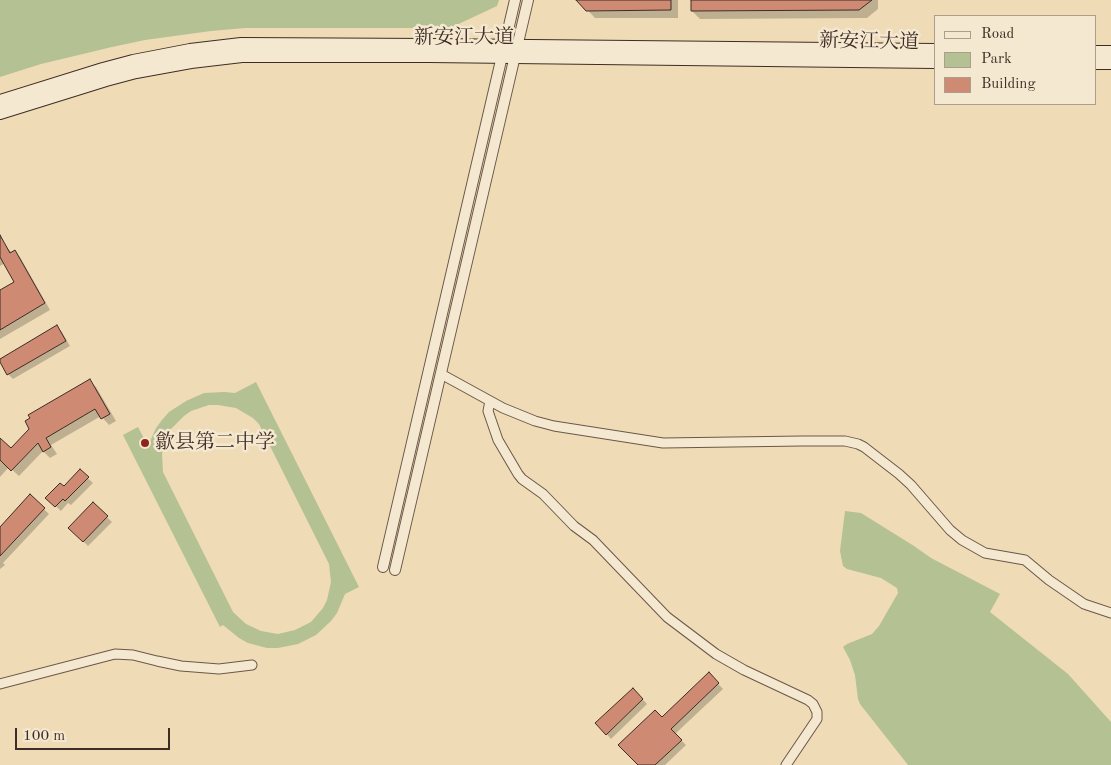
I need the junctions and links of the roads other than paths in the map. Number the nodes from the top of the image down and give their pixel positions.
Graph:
1 (515, 0) edge
2 (528, 0) edge
3 (934, 50) edge
4 (510, 51) junction
5 (1096, 52) edge
6 (1111, 52) edge
7 (934, 62) edge
8 (1096, 63) edge
9 (1111, 64) edge
10 (0, 101) edge
11 (0, 113) edge
12 (441, 374) junction
13 (490, 401) junction
14 (383, 567) dead end
15 (396, 570) dead end
16 (1111, 613) edge
17 (252, 665) dead end
18 (0, 684) edge
19 (786, 765) edge

1 - 4 street
2 - 4 street
3 - 4 main road, 新安江大道
4 - 7 main road, 新安江大道
4 - 10 main road, 新安江大道
4 - 11 main road, 新安江大道
4 - 12 street
4 - 14 street
5 - 6 main road
8 - 9 main road
12 - 13 street
12 - 15 street
13 - 16 street
13 - 19 street
17 - 18 street

